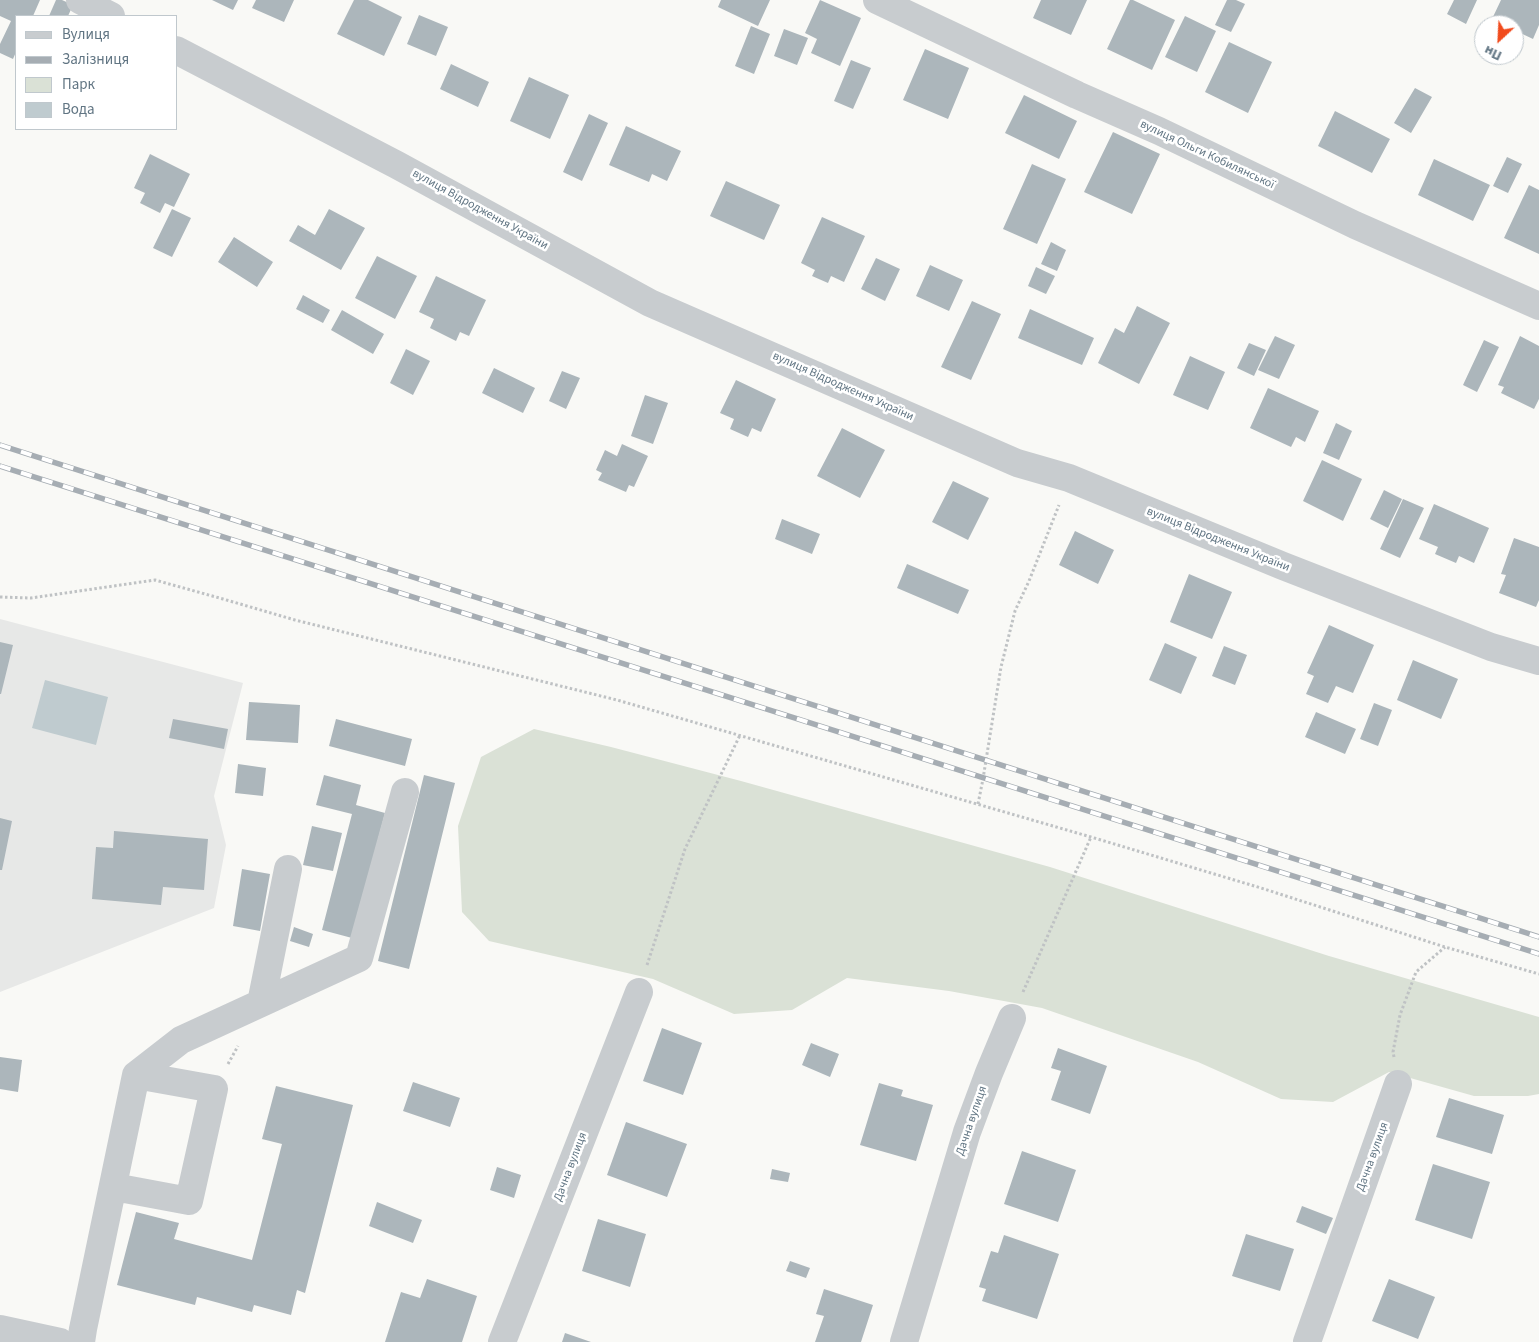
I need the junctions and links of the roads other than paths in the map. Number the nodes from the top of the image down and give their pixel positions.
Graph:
1 (80, 0) edge
2 (877, 0) edge
3 (109, 15) edge
4 (178, 51) edge
5 (1539, 306) edge
6 (1539, 661) edge
7 (405, 792) dead end
8 (288, 870) dead end
9 (639, 992) road end
10 (261, 1003) junction
11 (1012, 1018) road end
12 (136, 1075) junction
13 (1398, 1084) road end
14 (114, 1187) junction
15 (0, 1329) edge
16 (60, 1342) edge
17 (81, 1342) edge
18 (502, 1342) edge
19 (904, 1342) edge
20 (1307, 1342) edge

1 - 3 street
2 - 5 street, вулиця Ольги Кобилянської
4 - 6 street, вулиця Відродження України
7 - 10 street
8 - 10 street
9 - 18 street, Дачна вулиця
10 - 12 street
11 - 19 street, Дачна вулиця
12 - 14 street
12 - 14 street
13 - 20 street, Дачна вулиця
14 - 17 street
15 - 16 street

